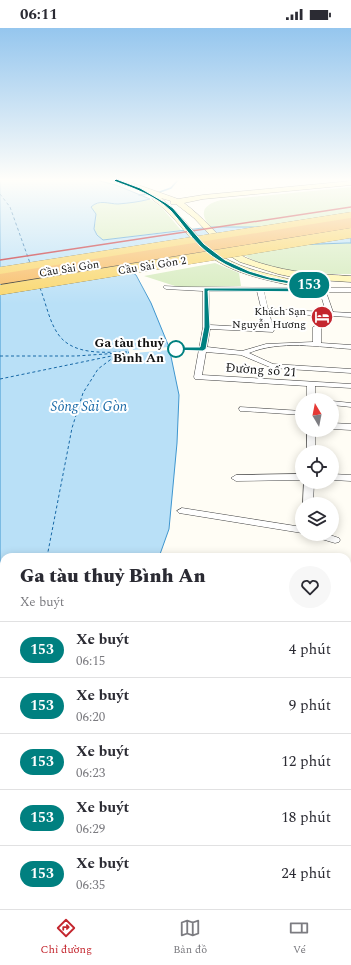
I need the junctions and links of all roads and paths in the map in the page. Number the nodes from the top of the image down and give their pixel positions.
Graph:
1 (181, 221) edge
2 (203, 221) edge
3 (337, 221) edge
4 (338, 221) edge
5 (351, 224) edge
6 (351, 228) edge
7 (351, 233) edge
8 (0, 272) edge
9 (0, 276) edge
10 (0, 279) edge
11 (351, 279) edge
12 (0, 282) edge
13 (320, 284) junction
14 (351, 285) edge
15 (166, 287) dead end
16 (206, 289) junction
17 (260, 289) junction
18 (0, 290) edge
19 (351, 290) edge
20 (266, 311) junction
21 (330, 313) junction
22 (351, 314) edge
23 (207, 327) junction
24 (318, 327) dead end
25 (317, 344) junction
26 (351, 347) edge
27 (203, 349) junction
28 (244, 353) junction
29 (351, 371) edge
30 (311, 384) junction
31 (351, 386) edge
32 (311, 393) edge
33 (339, 404) edge
34 (351, 405) edge
35 (244, 409) dead end
36 (295, 413) edge
37 (339, 426) edge
38 (351, 427) edge
39 (295, 477) edge
40 (339, 477) edge
41 (236, 478) dead end
42 (351, 478) edge
43 (182, 511) dead end
44 (295, 529) edge

1 - 13 main road
2 - 13 main road, bridge
3 - 8 main road, Cầu Sài Gòn, bridge
4 - 9 highway, Cầu Sài Gòn, bridge
5 - 10 highway, Cầu Sài Gòn, bridge
6 - 12 highway, Cầu Sài Gòn 2
7 - 18 main road, Cầu Sài Gòn 2, bridge
11 - 13 main road
13 - 14 main road
13 - 17 street
13 - 19 street
13 - 21 street
15 - 16 street
16 - 17 street
16 - 23 street
17 - 20 street
20 - 21 street
20 - 23 street
21 - 22 street
23 - 27 street
24 - 25 street
25 - 26 street
25 - 28 street
27 - 28 street
27 - 30 street, Đường số 21
28 - 29 street
30 - 31 street, Đường số 21
30 - 32 street
33 - 34 street
35 - 36 street
37 - 38 street
39 - 41 street
40 - 42 street
43 - 44 street

